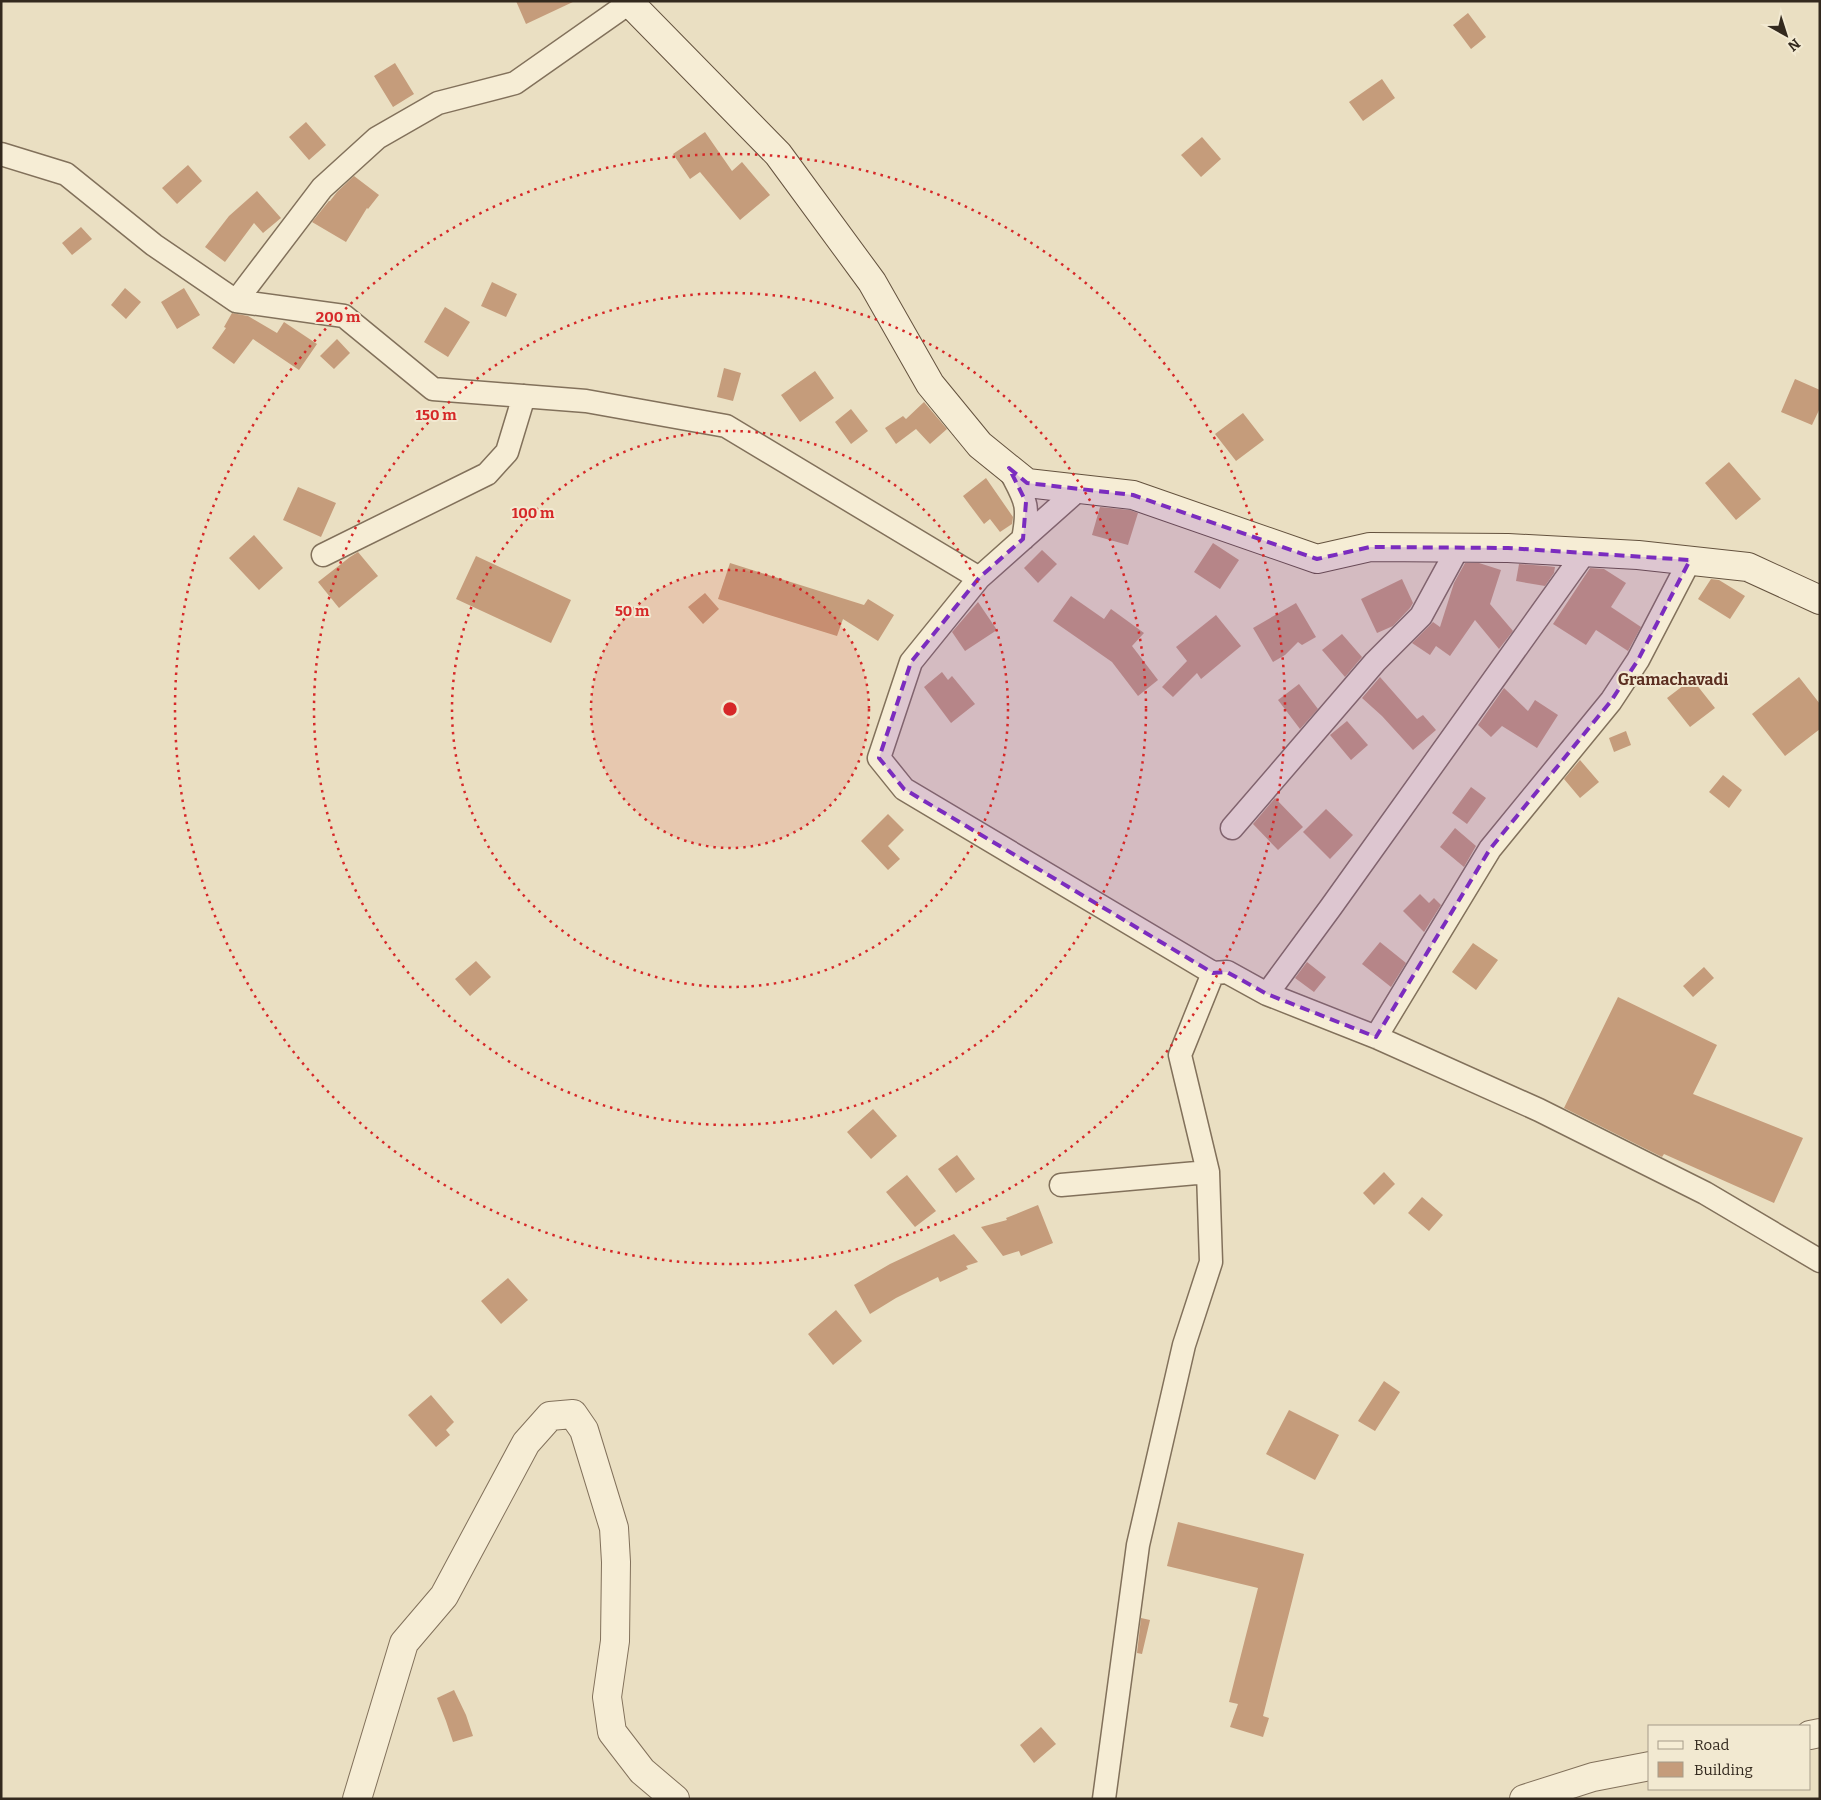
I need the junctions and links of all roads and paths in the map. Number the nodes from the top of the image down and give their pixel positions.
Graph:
1 (628, 2) edge
2 (1, 154) edge
3 (236, 301) junction
4 (524, 396) junction
5 (1008, 468) junction
6 (1079, 489) junction
7 (1023, 539) junction
8 (1458, 548) junction
9 (1585, 552) junction
10 (324, 555) dead end
11 (1690, 560) junction
12 (979, 578) junction
13 (1820, 600) edge
14 (1232, 828) dead end
15 (1213, 973) junction
16 (1267, 994) junction
17 (1376, 1037) junction
18 (1208, 1172) junction
19 (1061, 1185) dead end
20 (1820, 1261) edge
21 (1648, 1766) edge
22 (357, 1799) edge
23 (675, 1799) edge
24 (1104, 1799) edge
25 (1524, 1799) edge

1 - 3 street
1 - 5 main road
2 - 3 street
3 - 4 street
4 - 10 street
4 - 12 street
5 - 6 main road
5 - 7 street
6 - 7 street
6 - 8 main road
7 - 12 street
8 - 9 main road
8 - 14 street
9 - 11 main road
9 - 16 street
11 - 13 main road
11 - 17 street
12 - 15 street
15 - 16 street
15 - 18 street
16 - 17 street
17 - 20 street
18 - 19 street
18 - 24 street
21 - 25 main road
22 - 23 main road

